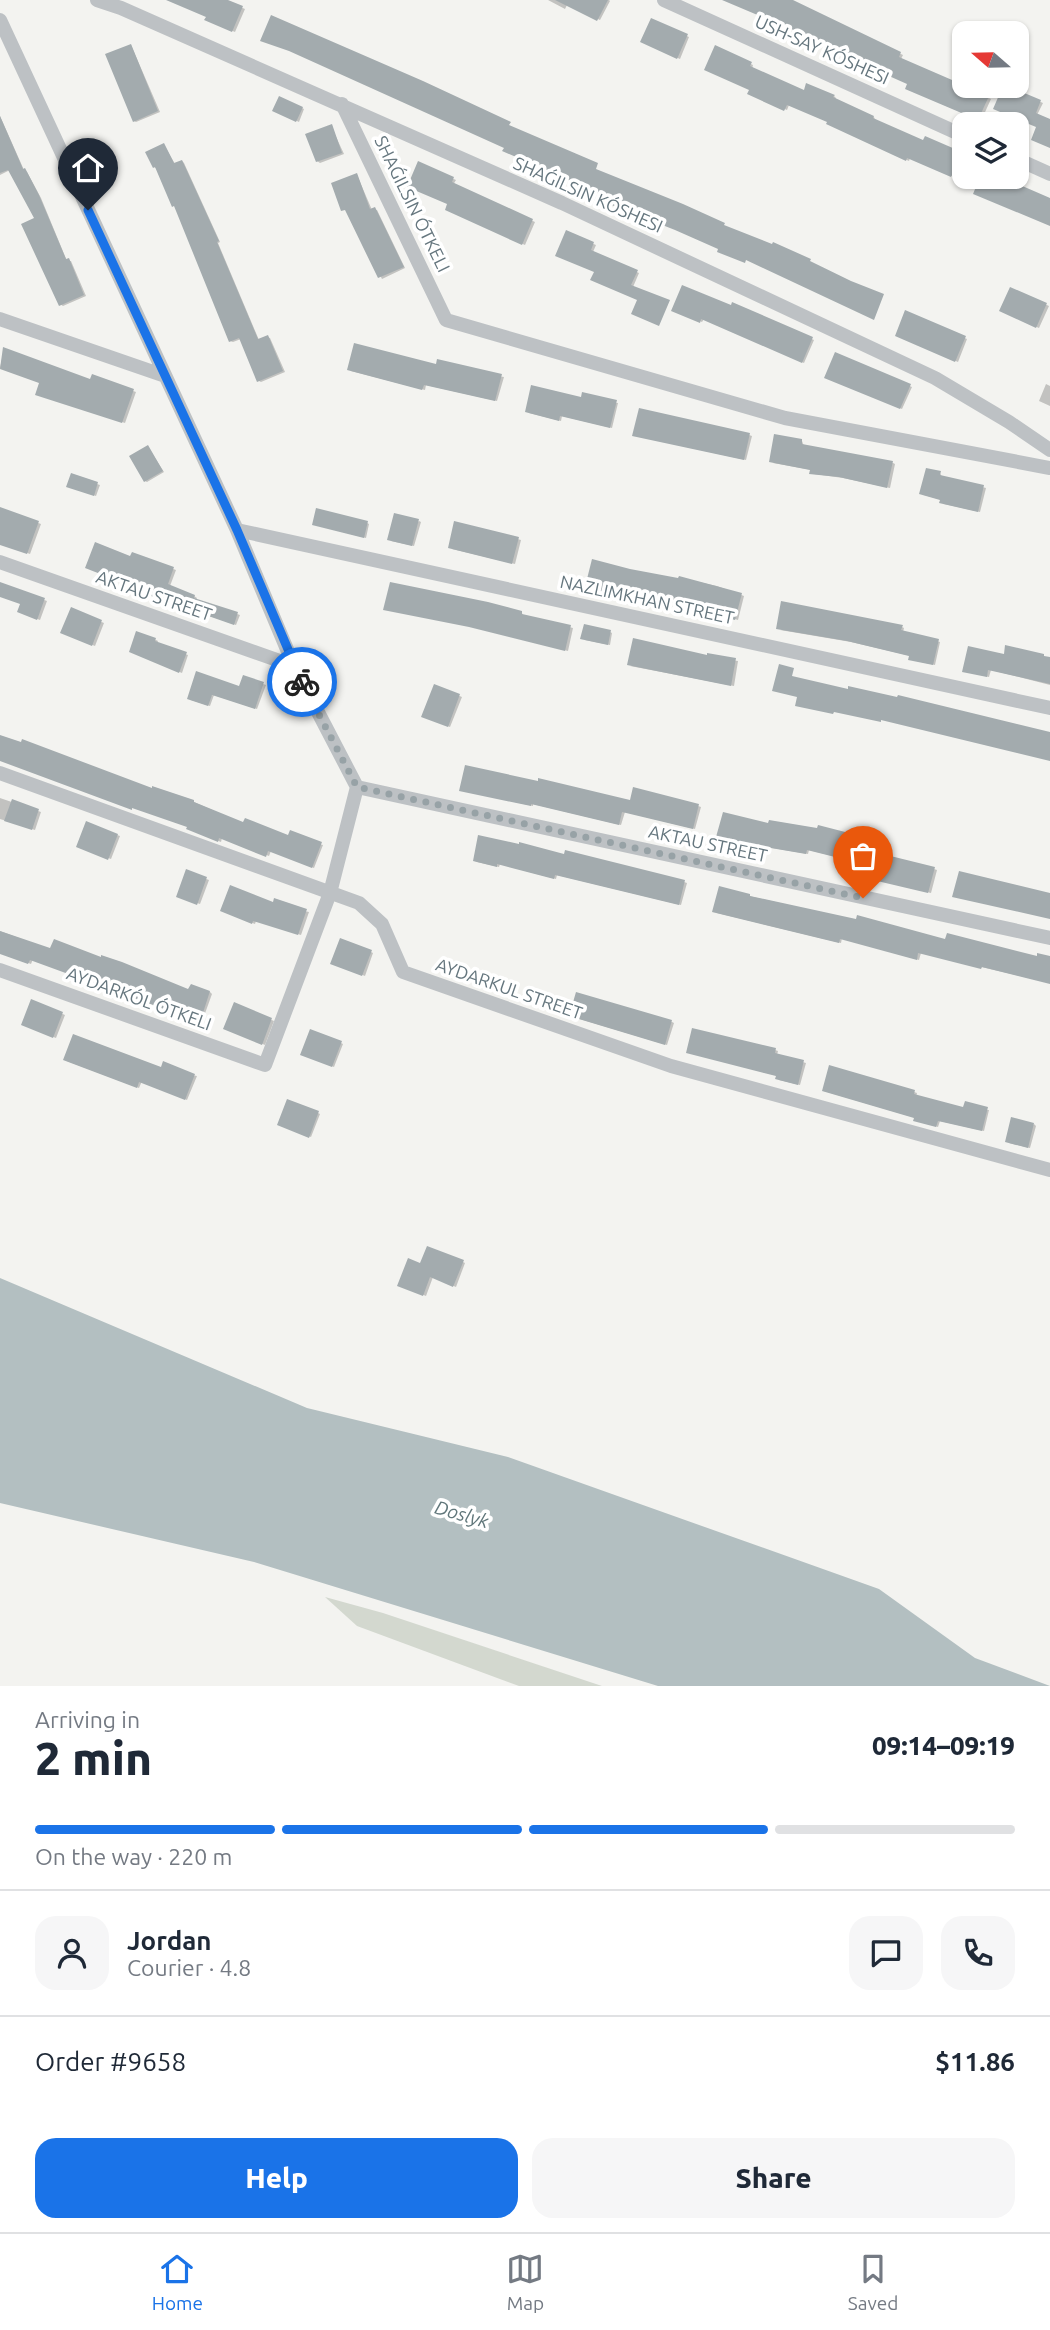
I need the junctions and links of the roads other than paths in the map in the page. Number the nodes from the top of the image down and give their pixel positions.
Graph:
1 (97, 0) edge
2 (664, 0) edge
3 (0, 20) edge
4 (342, 104) junction
5 (952, 131) edge
6 (1029, 164) edge
7 (1050, 174) edge
8 (0, 318) edge
9 (164, 376) junction
10 (1050, 450) edge
11 (1050, 468) edge
12 (237, 530) junction
13 (0, 562) edge
14 (294, 666) junction
15 (1050, 708) edge
16 (0, 773) edge
17 (357, 787) junction
18 (330, 893) junction
19 (1050, 938) edge
20 (0, 970) edge
21 (1050, 1170) edge

1 - 4 street
2 - 5 street, USH-SAY KÓSHESI
3 - 9 street
4 - 10 street
4 - 11 street
6 - 7 street
8 - 9 street
9 - 12 street
12 - 14 street
12 - 15 street, NAZLIMKHAN STREET
13 - 14 street, AKTAU STREET
14 - 17 street
16 - 18 street, AYDARKUL STREET
17 - 18 street
17 - 19 street, AKTAU STREET
18 - 20 street, AYDARKÓL ÓTKELI
18 - 21 street, AYDARKUL STREET

